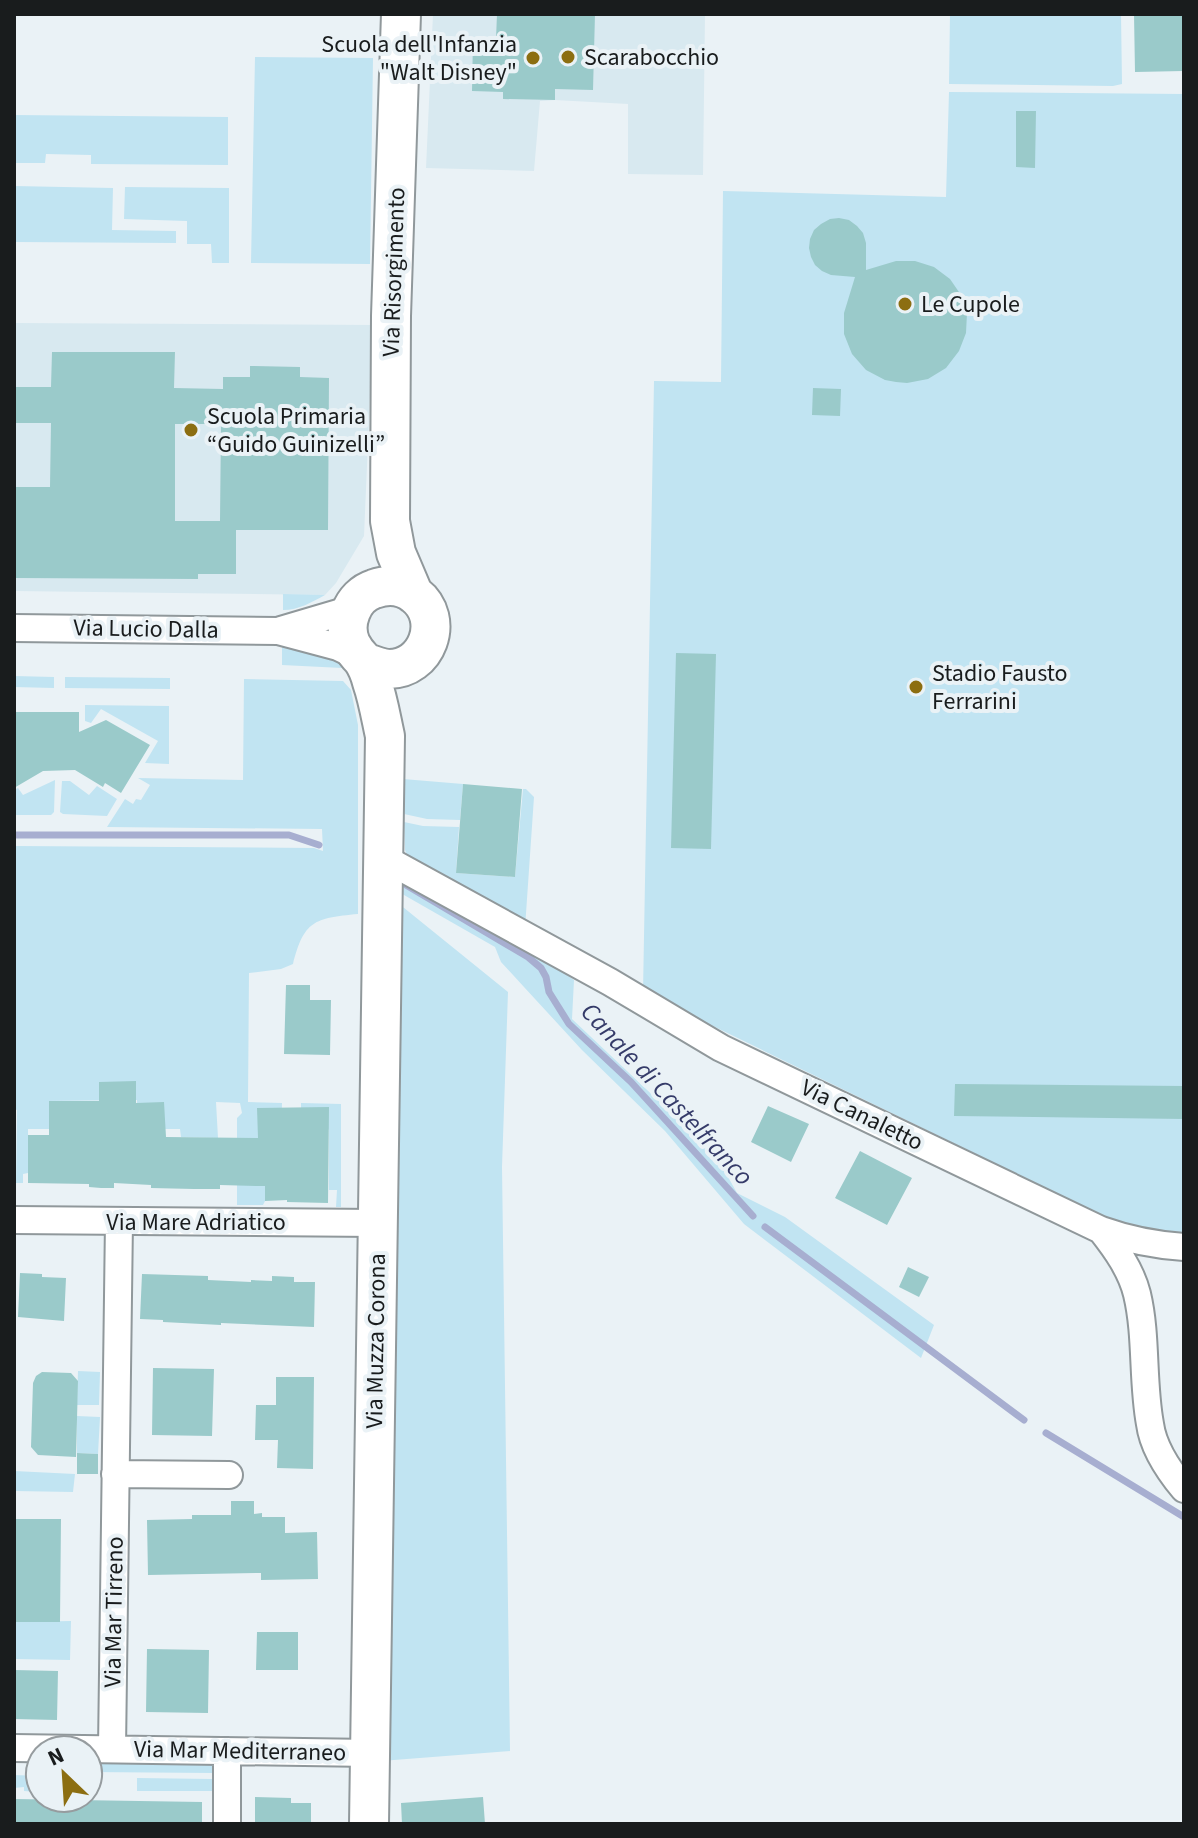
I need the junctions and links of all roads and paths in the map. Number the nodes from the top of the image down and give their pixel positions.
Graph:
1 (401, 14) edge
2 (390, 530) junction
3 (413, 593) junction
4 (360, 600) junction
5 (14, 628) edge
6 (278, 631) junction
7 (363, 660) junction
8 (413, 661) junction
9 (385, 736) junction
10 (382, 857) junction
11 (14, 1220) edge
12 (119, 1221) junction
13 (378, 1223) junction
14 (1101, 1230) junction
15 (1184, 1247) edge
16 (115, 1474) junction
17 (229, 1475) dead end
18 (1184, 1489) edge
19 (14, 1748) edge
20 (112, 1749) junction
21 (227, 1751) junction
22 (371, 1753) junction
23 (227, 1824) edge
24 (369, 1824) edge

1 - 2 street, Via Risorgimento
2 - 3 street, Via Risorgimento
2 - 4 street, Via Risorgimento
3 - 4 street
3 - 8 street, Via Risorgimento
4 - 6 street, Via Lucio Dalla
4 - 7 street, Via Risorgimento
5 - 6 street, Via Lucio Dalla
6 - 7 street, Via Lucio Dalla
7 - 8 street
7 - 9 street, Via Risorgimento
8 - 9 street, Via Risorgimento
9 - 10 street, Via Risorgimento
10 - 13 street, Via Muzza Corona
10 - 14 street, Via Canaletto
11 - 12 street, Via Mare Adriatico
12 - 13 street, Via Mare Adriatico
12 - 16 street, Via Mar Tirreno
13 - 22 street, Via Muzza Corona
14 - 15 street, Via Canaletto
14 - 18 street
16 - 17 street
16 - 20 street, Via Mar Tirreno
19 - 20 street, Via Mar Mediterraneo
20 - 21 street, Via Mar Mediterraneo
21 - 22 street, Via Mar Mediterraneo
21 - 23 street
22 - 24 street, Via Muzza Corona

